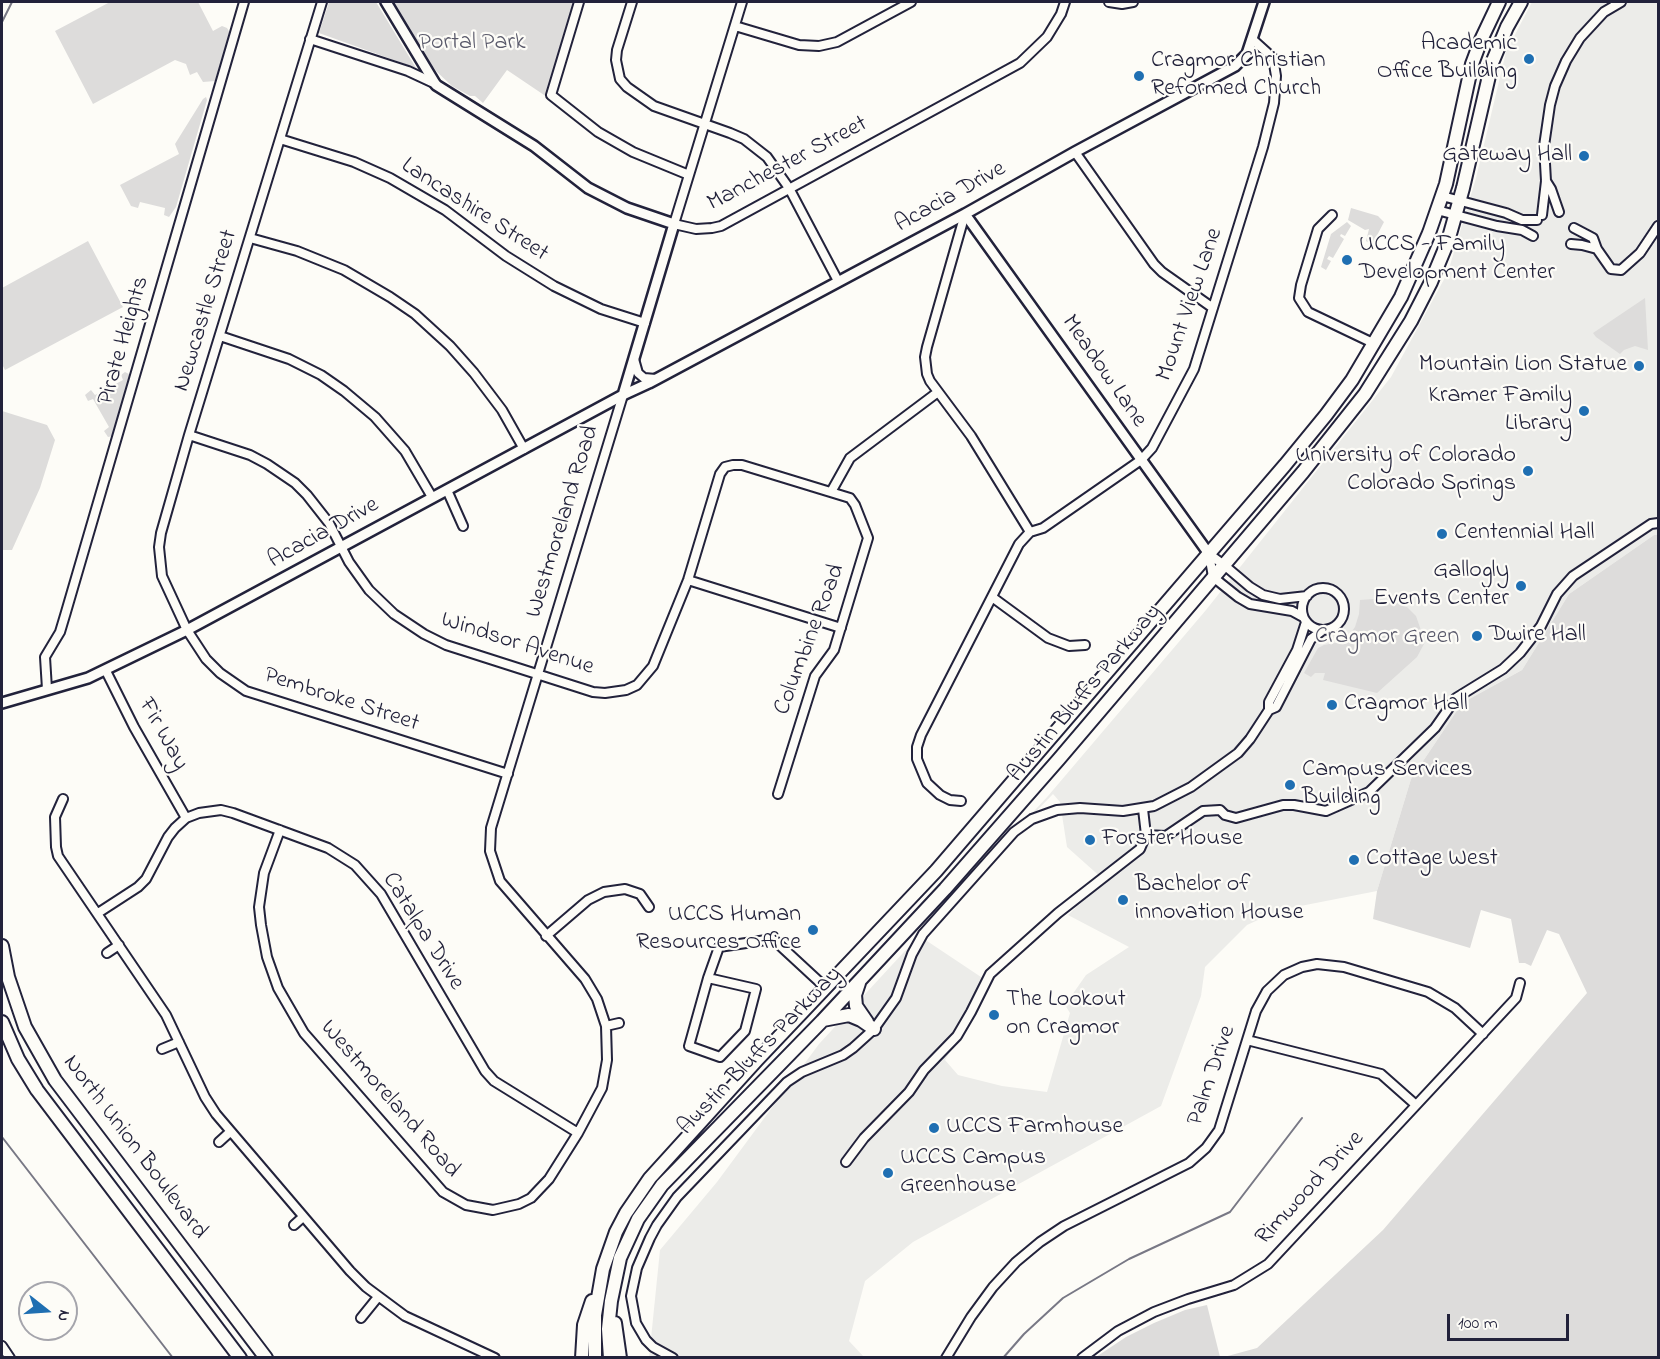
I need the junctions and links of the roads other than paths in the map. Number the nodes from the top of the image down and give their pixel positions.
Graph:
1 (244, 2) edge
2 (322, 2) edge
3 (386, 2) edge
4 (579, 2) edge
5 (632, 2) edge
6 (742, 2) edge
7 (911, 2) edge
8 (1065, 2) edge
9 (1109, 2) edge
10 (1133, 2) edge
11 (1264, 2) edge
12 (1499, 2) edge
13 (1521, 2) edge
14 (1621, 2) edge
15 (735, 26) junction
16 (310, 39) junction
17 (1252, 39) junction
18 (436, 85) junction
19 (705, 125) junction
20 (280, 139) junction
21 (1075, 152) junction
22 (689, 175) junction
23 (1546, 181) junction
24 (789, 188) junction
25 (1442, 196) junction
26 (1460, 201) junction
27 (1437, 210) junction
28 (1559, 212) dead end
29 (965, 214) junction
30 (1332, 215) dead end
31 (1456, 215) junction
32 (674, 224) junction
33 (1659, 226) edge
34 (1574, 228) dead end
35 (1533, 236) dead end
36 (250, 238) junction
37 (1571, 244) dead end
38 (1597, 249) junction
39 (838, 281) junction
40 (1213, 308) junction
41 (645, 323) junction
42 (220, 336) junction
43 (1375, 344) junction
44 (634, 359) junction
45 (656, 379) junction
46 (938, 392) junction
47 (623, 395) junction
48 (189, 435) junction
49 (524, 449) junction
50 (1142, 460) junction
51 (447, 490) junction
52 (831, 492) junction
53 (432, 497) junction
54 (1659, 523) edge
55 (463, 526) dead end
56 (1030, 532) junction
57 (341, 546) junction
58 (1209, 554) junction
59 (1224, 565) junction
60 (1213, 577) junction
61 (688, 580) junction
62 (1307, 596) junction
63 (992, 597) junction
64 (1305, 619) junction
65 (841, 628) junction
66 (187, 630) junction
67 (1323, 630) junction
68 (1085, 645) dead end
69 (106, 671) junction
70 (538, 675) junction
71 (47, 689) junction
72 (2, 703) edge
73 (1269, 710) junction
74 (507, 774) junction
75 (778, 794) dead end
76 (63, 799) dead end
77 (961, 801) dead end
78 (1143, 809) junction
79 (186, 818) junction
80 (280, 830) junction
81 (1146, 835) junction
82 (649, 907) dead end
83 (98, 913) junction
84 (546, 936) junction
85 (119, 945) junction
86 (2, 946) edge
87 (107, 953) dead end
88 (708, 978) junction
89 (860, 981) junction
90 (1520, 983) dead end
91 (826, 988) junction
92 (822, 1021) junction
93 (2, 1022) edge
94 (619, 1023) dead end
95 (606, 1026) junction
96 (874, 1029) junction
97 (1483, 1034) junction
98 (1247, 1040) junction
99 (179, 1042) junction
100 (162, 1049) dead end
101 (1416, 1105) junction
102 (230, 1132) junction
103 (578, 1133) junction
104 (219, 1142) dead end
105 (846, 1161) dead end
106 (303, 1217) junction
107 (294, 1225) dead end
108 (599, 1286) junction
109 (378, 1297) junction
110 (610, 1302) junction
111 (361, 1318) dead end
112 (2, 1346) edge
113 (10, 1358) edge
114 (240, 1358) edge
115 (266, 1358) edge
116 (495, 1358) edge
117 (582, 1358) edge
118 (594, 1358) edge
119 (610, 1358) edge
120 (620, 1358) edge
121 (673, 1358) edge
122 (946, 1358) edge
123 (1082, 1358) edge

1 - 71 street, Pirate Heights
2 - 16 street, Newcastle Street
3 - 18 street
4 - 22 street
5 - 19 street
6 - 15 street, Westmoreland Road
7 - 15 street
8 - 24 street, Manchester Street
9 - 10 street
11 - 17 street
12 - 25 main road, Austin Bluffs Parkway
13 - 26 main road, Austin Bluffs Parkway
14 - 23 street
15 - 19 street, Westmoreland Road
16 - 18 street, Manchester Street
16 - 20 street, Newcastle Street
17 - 21 street, Acacia Drive
17 - 40 street, Mount View Lane
18 - 32 street, Manchester Street
19 - 22 street, Westmoreland Road
19 - 24 street
20 - 36 street, Newcastle Street
20 - 41 street, Lancashire Street
21 - 29 street, Acacia Drive
21 - 40 street
22 - 32 street, Westmoreland Road
23 - 26 street
23 - 28 street
24 - 32 street, Manchester Street
24 - 39 street
25 - 26 street
25 - 27 main road, Austin Bluffs Parkway
26 - 31 main road, Austin Bluffs Parkway
27 - 31 street
27 - 43 main road, Austin Bluffs Parkway
29 - 39 street, Acacia Drive
29 - 46 street
29 - 50 street, Meadow Lane
30 - 43 street
31 - 35 street
31 - 59 main road, Austin Bluffs Parkway
32 - 41 street, Westmoreland Road
33 - 38 street
34 - 38 street
36 - 42 street, Newcastle Street
36 - 49 street
37 - 38 street
39 - 45 street, Acacia Drive
40 - 50 street, Mount View Lane
41 - 44 street, Westmoreland Road
42 - 48 street, Newcastle Street
42 - 53 street
43 - 58 main road, Austin Bluffs Parkway
44 - 45 street
44 - 47 street, Westmoreland Road
45 - 47 street, Acacia Drive
46 - 52 street
46 - 56 street
47 - 49 street, Acacia Drive
47 - 70 street, Westmoreland Road
48 - 57 street, Windsor Avenue
48 - 66 street, Newcastle Street
49 - 51 street, Acacia Drive
50 - 56 street, Mount View Lane
50 - 58 street, Meadow Lane
51 - 53 street, Acacia Drive
51 - 55 street
52 - 61 street, Columbine Road
52 - 65 street, Columbine Road
53 - 57 street, Acacia Drive
54 - 81 street
56 - 63 street, Mount View Lane
57 - 66 street, Acacia Drive
57 - 70 street, Windsor Avenue
58 - 59 street, Meadow Lane
58 - 60 street, Meadow Lane
58 - 91 main road, Austin Bluffs Parkway
59 - 60 main road, Austin Bluffs Parkway
59 - 62 street, Meadow Lane
60 - 64 street
60 - 89 main road, Austin Bluffs Parkway
61 - 65 street
61 - 70 street, Windsor Avenue
62 - 64 street
62 - 67 street
63 - 68 street
63 - 77 street, Mount View Lane
64 - 67 street
64 - 73 street
65 - 75 street, Columbine Road
66 - 69 street, Acacia Drive
66 - 74 street, Pembroke Street
67 - 73 street
69 - 71 street, Acacia Drive
69 - 79 street, Fir Way
70 - 74 street, Westmoreland Road
71 - 72 street, Acacia Drive
73 - 78 street
74 - 84 street, Westmoreland Road
76 - 83 street
78 - 81 street
78 - 96 street
79 - 80 street, Catalpa Drive
79 - 83 street
80 - 103 street, Catalpa Drive
80 - 103 street, Westmoreland Road
81 - 105 street
82 - 84 street
83 - 85 street
84 - 95 street, Westmoreland Road
85 - 87 street
85 - 99 street
86 - 115 main road, North Union Boulevard
88 - 88 street
88 - 91 street
89 - 92 main road, Austin Bluffs Parkway
89 - 96 main road
90 - 97 street, Rimwood Drive
91 - 92 main road
91 - 108 main road, Austin Bluffs Parkway
92 - 96 main road
92 - 110 main road, Austin Bluffs Parkway
93 - 114 main road, North Union Boulevard
94 - 95 street
95 - 103 street, Westmoreland Road
96 - 121 street
97 - 98 street, Palm Drive
97 - 101 street, Rimwood Drive
98 - 101 street
98 - 122 street, Palm Drive
99 - 100 street
99 - 102 street
101 - 123 street, Rimwood Drive
102 - 104 street
102 - 106 street
106 - 107 street
106 - 109 street
108 - 117 main road
108 - 118 main road, Austin Bluffs Parkway
109 - 111 street
109 - 116 street
110 - 119 main road, Austin Bluffs Parkway
110 - 120 main road
112 - 113 street

